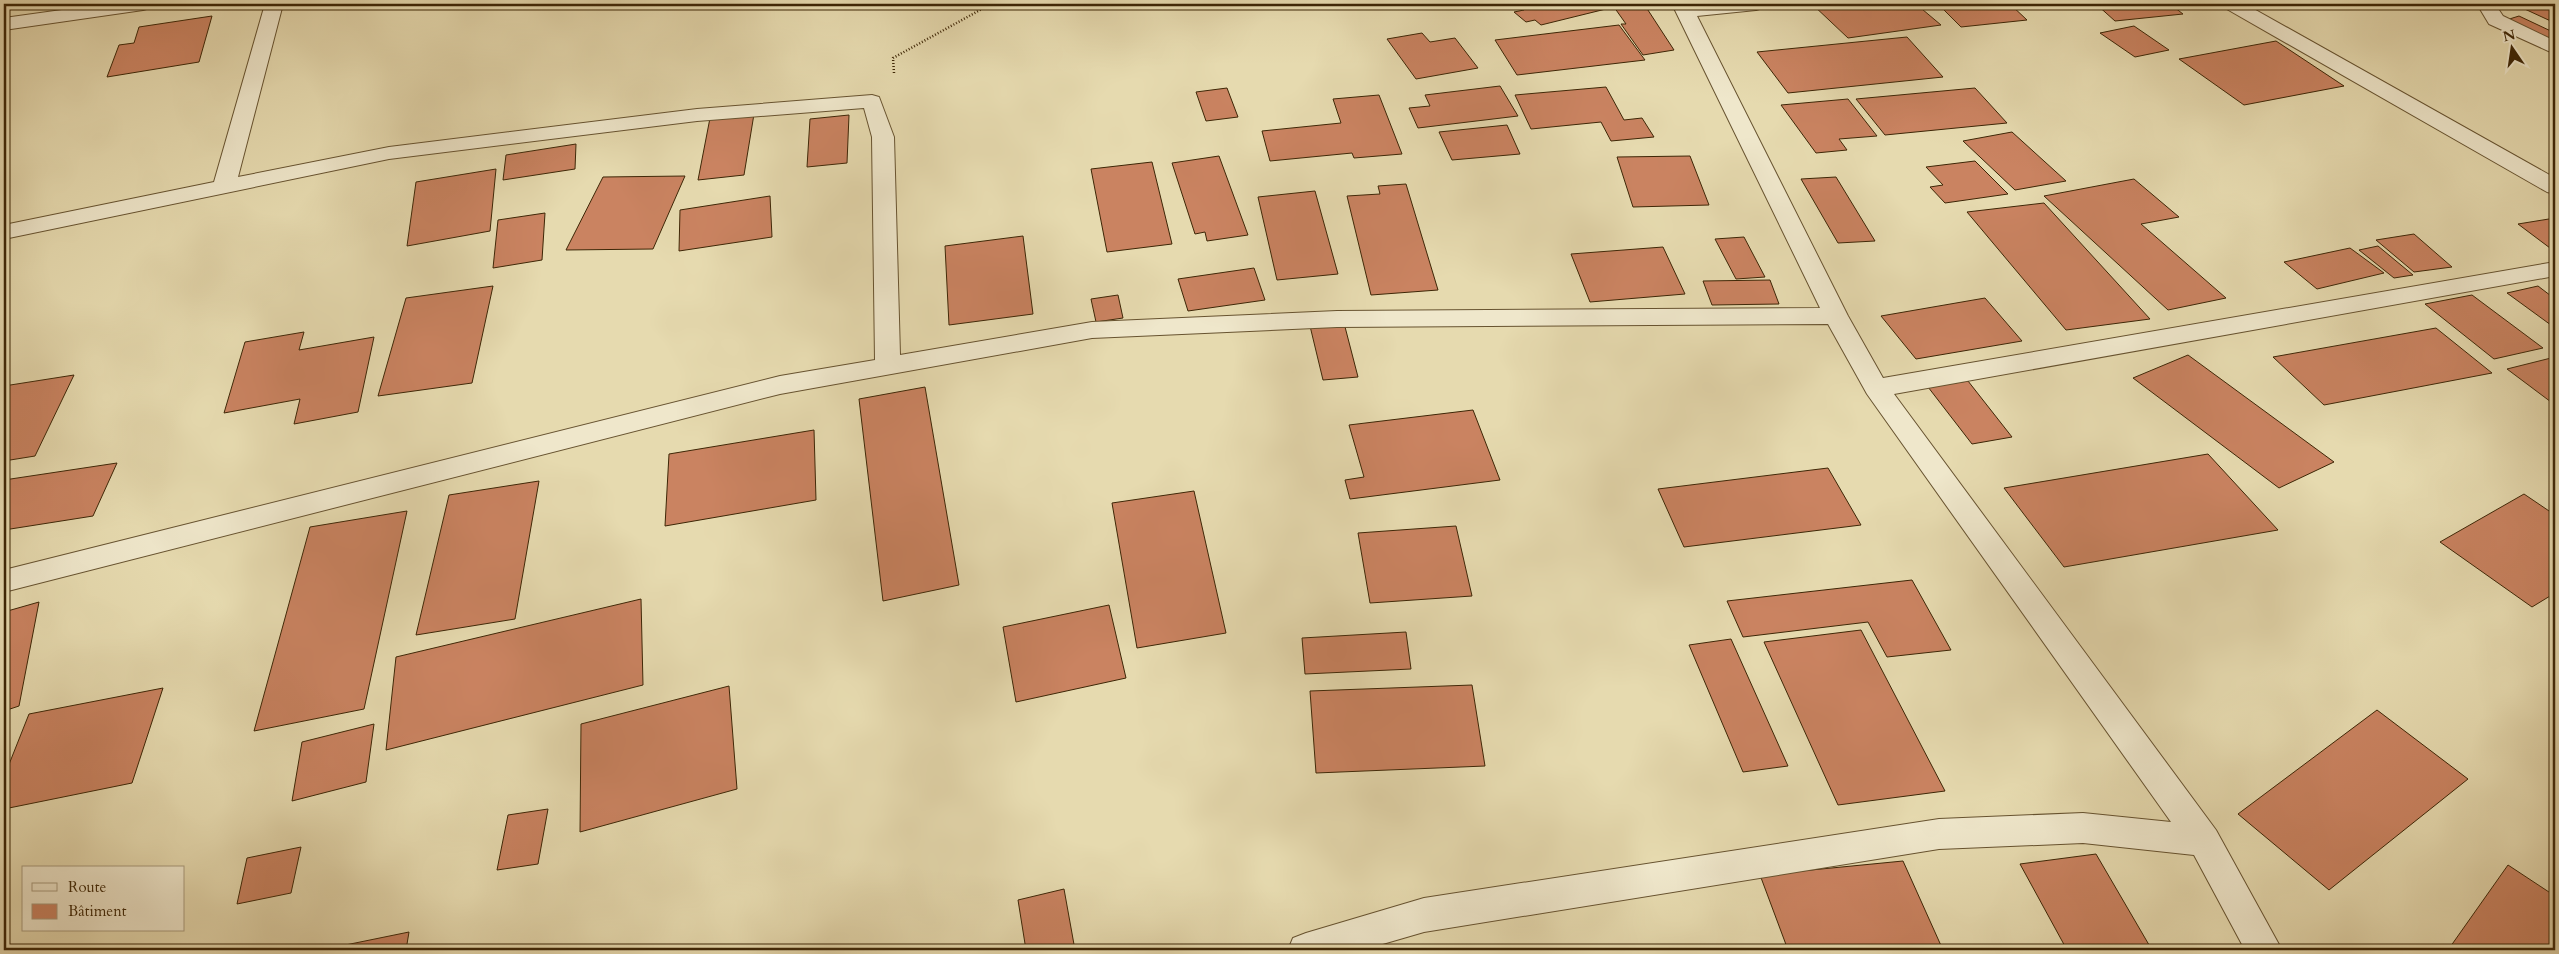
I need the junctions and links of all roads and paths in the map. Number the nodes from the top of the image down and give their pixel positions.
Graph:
1 (143, 4) edge
2 (274, 4) edge
3 (991, 4) edge
4 (1756, 4) edge
5 (2232, 4) edge
6 (2486, 4) edge
7 (1682, 8) edge
8 (4, 24) edge
9 (2555, 48) edge
10 (872, 101) junction
11 (224, 187) junction
12 (2555, 187) edge
13 (4, 232) edge
14 (2555, 269) edge
15 (1836, 316) junction
16 (888, 365) junction
17 (1876, 388) junction
18 (4, 581) edge
19 (2204, 841) junction
20 (1306, 950) edge
21 (2264, 950) edge

1 - 8 street
2 - 11 street
3 - 10 path
4 - 7 street
5 - 12 street
6 - 9 street
7 - 15 street
10 - 11 street
10 - 16 street
11 - 13 street
14 - 17 street
15 - 16 street
15 - 17 street
16 - 18 street
17 - 19 street
19 - 20 street
19 - 21 street

